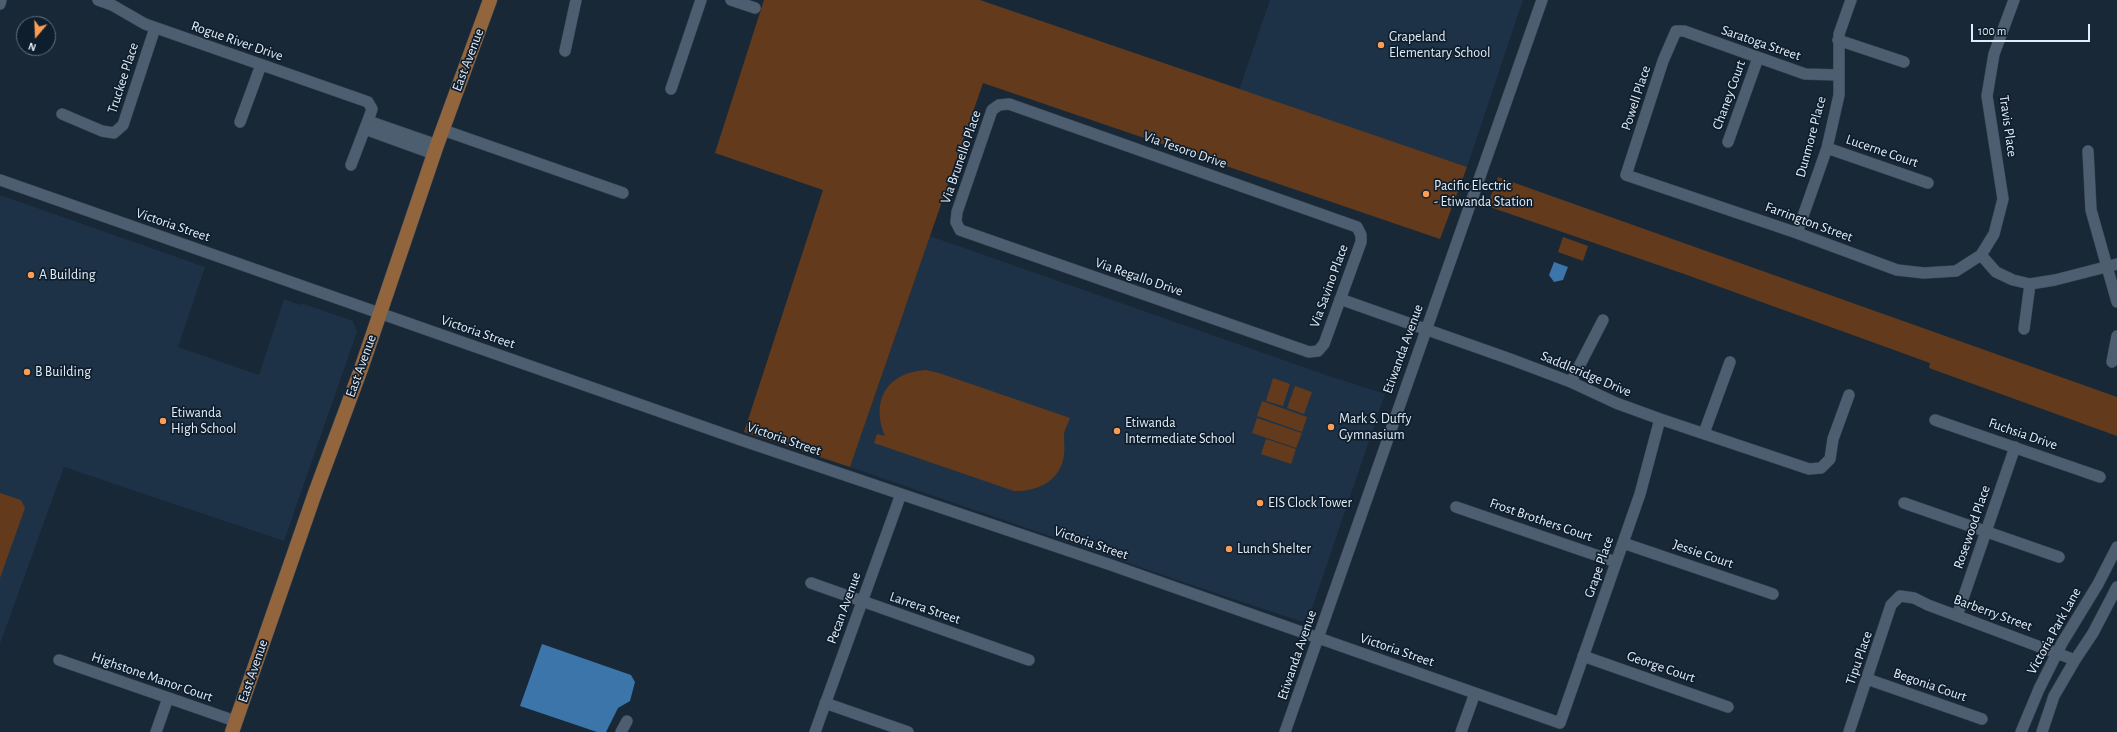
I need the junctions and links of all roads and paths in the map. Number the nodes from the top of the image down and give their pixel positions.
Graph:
1 (1, 0) edge
2 (100, 0) edge
3 (490, 0) edge
4 (576, 0) edge
5 (701, 0) edge
6 (731, 0) edge
7 (1542, 0) edge
8 (1851, 0) edge
9 (2014, 0) edge
10 (0, 4) edge
11 (755, 8) dead end
12 (155, 28) junction
13 (1676, 31) joint
14 (1838, 40) junction
15 (565, 51) dead end
16 (1758, 58) junction
17 (1904, 62) dead end
18 (261, 65) junction
19 (1839, 75) junction
20 (671, 89) dead end
21 (999, 105) joint
22 (62, 114) dead end
23 (240, 122) dead end
24 (366, 125) junction
25 (442, 130) junction
26 (1728, 142) dead end
27 (1827, 148) junction
28 (435, 150) junction
29 (2088, 151) dead end
30 (351, 165) dead end
31 (1626, 175) joint
32 (0, 180) edge
33 (1928, 183) dead end
34 (623, 193) dead end
35 (956, 222) joint
36 (1359, 229) joint
37 (1797, 233) junction
38 (1980, 255) junction
39 (2112, 265) edge
40 (2030, 284) junction
41 (1340, 299) junction
42 (2117, 302) edge
43 (380, 314) junction
44 (1603, 320) dead end
45 (1426, 329) junction
46 (2024, 329) dead end
47 (2117, 336) edge
48 (1318, 351) joint
49 (1730, 362) dead end
50 (2112, 362) dead end
51 (1571, 382) junction
52 (1849, 394) dead end
53 (1660, 420) junction
54 (1935, 420) dead end
55 (1704, 433) junction
56 (2015, 447) junction
57 (2100, 477) dead end
58 (901, 494) junction
59 (1904, 503) dead end
60 (1456, 507) dead end
61 (1986, 532) junction
62 (1623, 543) junction
63 (2117, 547) edge
64 (2060, 557) dead end
65 (1616, 562) junction
66 (811, 584) dead end
67 (2098, 584) junction
68 (2116, 591) edge
69 (1772, 594) dead end
70 (1900, 596) joint
71 (862, 602) junction
72 (1957, 616) junction
73 (1319, 638) junction
74 (2057, 652) junction
75 (1583, 656) junction
76 (59, 660) dead end
77 (1029, 660) dead end
78 (2075, 660) junction
79 (1867, 679) junction
80 (1475, 693) junction
81 (168, 698) junction
82 (825, 703) junction
83 (1728, 707) dead end
84 (1982, 719) dead end
85 (627, 721) dead end
86 (1560, 722) joint
87 (234, 727) edge
88 (156, 732) edge
89 (621, 732) edge
90 (815, 732) edge
91 (908, 732) edge
92 (1285, 732) edge
93 (1461, 732) edge
94 (1849, 732) edge
95 (2021, 732) edge
96 (2042, 732) edge

1 - 10 street
2 - 12 street, Rogue River Drive
3 - 25 main road, East Avenue
4 - 15 street
5 - 20 street
6 - 11 street
7 - 45 street, Etiwanda Avenue
8 - 14 street, Dunmore Place
9 - 38 street, Travis Place
12 - 18 street, Rogue River Drive
12 - 22 street, Truckee Place
13 - 16 street, Saratoga Street
13 - 31 street, Powell Place
14 - 17 street
14 - 19 street, Dunmore Place
16 - 19 street, Saratoga Street
16 - 26 street, Chaney Court
18 - 23 street
18 - 24 street, Rogue River Drive
19 - 27 street, Dunmore Place
21 - 35 street, Via Brunello Place
21 - 36 street, Via Tesoro Drive
24 - 28 street
24 - 30 street
25 - 28 main road, East Avenue
25 - 34 street
27 - 33 street, Lucerne Court
27 - 37 street, Dunmore Place
28 - 43 main road, East Avenue
29 - 39 street
31 - 37 street, Farrington Street
32 - 43 street, Victoria Street
35 - 48 street, Via Regallo Drive
36 - 41 street, Via Savino Place
37 - 38 street, Farrington Street
38 - 40 street
39 - 40 street
39 - 42 street
40 - 46 street
41 - 45 street, Saddleridge Drive
41 - 48 street, Via Savino Place
43 - 58 street, Victoria Street
43 - 87 main road, East Avenue
44 - 51 street
45 - 51 street, Saddleridge Drive
45 - 73 street, Etiwanda Avenue
47 - 50 street
49 - 55 street
51 - 53 street, Saddleridge Drive
52 - 55 street, Saddleridge Drive
53 - 55 street, Saddleridge Drive
53 - 62 street, Grape Place
54 - 56 street, Fuchsia Drive
56 - 57 street, Fuchsia Drive
56 - 61 street, Rosewood Place
58 - 71 street, Pecan Avenue
58 - 73 street, Victoria Street
59 - 61 street
60 - 65 street, Frost Brothers Court
61 - 64 street
61 - 72 street, Rosewood Place
62 - 65 street, Grape Place
62 - 69 street, Jessie Court
63 - 67 street, Victoria Park Lane
65 - 75 street, Grape Place
66 - 71 street, Larrera Street
67 - 68 street
67 - 74 street, Victoria Park Lane
68 - 78 street
70 - 72 street, Barberry Street
70 - 79 street, Tipu Place
71 - 77 street, Larrera Street
71 - 82 street, Pecan Avenue
72 - 74 street, Barberry Street
73 - 80 street, Victoria Street
73 - 92 street, Etiwanda Avenue
74 - 78 street, Barberry Street
74 - 95 street, Victoria Park Lane
75 - 83 street, George Court
75 - 86 street, Grape Place
76 - 81 street, Highstone Manor Court
78 - 96 street
79 - 84 street, Begonia Court
79 - 94 street, Tipu Place
80 - 86 street, Victoria Street
80 - 93 street
81 - 87 street, Highstone Manor Court
81 - 88 street
82 - 90 street, Pecan Avenue
82 - 91 street
85 - 89 street

